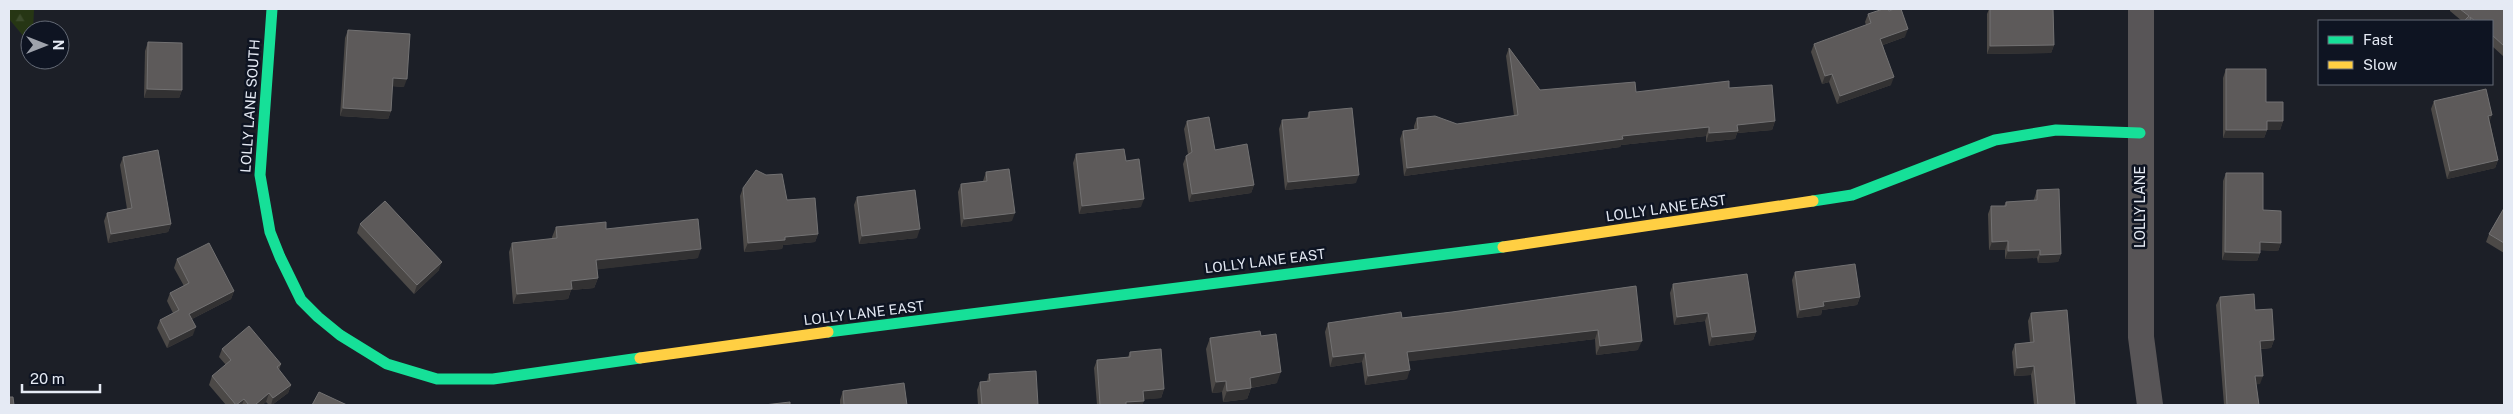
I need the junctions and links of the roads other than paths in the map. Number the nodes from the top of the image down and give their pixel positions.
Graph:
1 (272, 9) edge
2 (2141, 9) edge
3 (2140, 133) junction
4 (387, 364) joint
5 (2150, 405) edge

1 - 4 street, LOLLY LANE SOUTH
2 - 3 street, LOLLY LANE
3 - 4 street, LOLLY LANE EAST
3 - 5 street, LOLLY LANE

